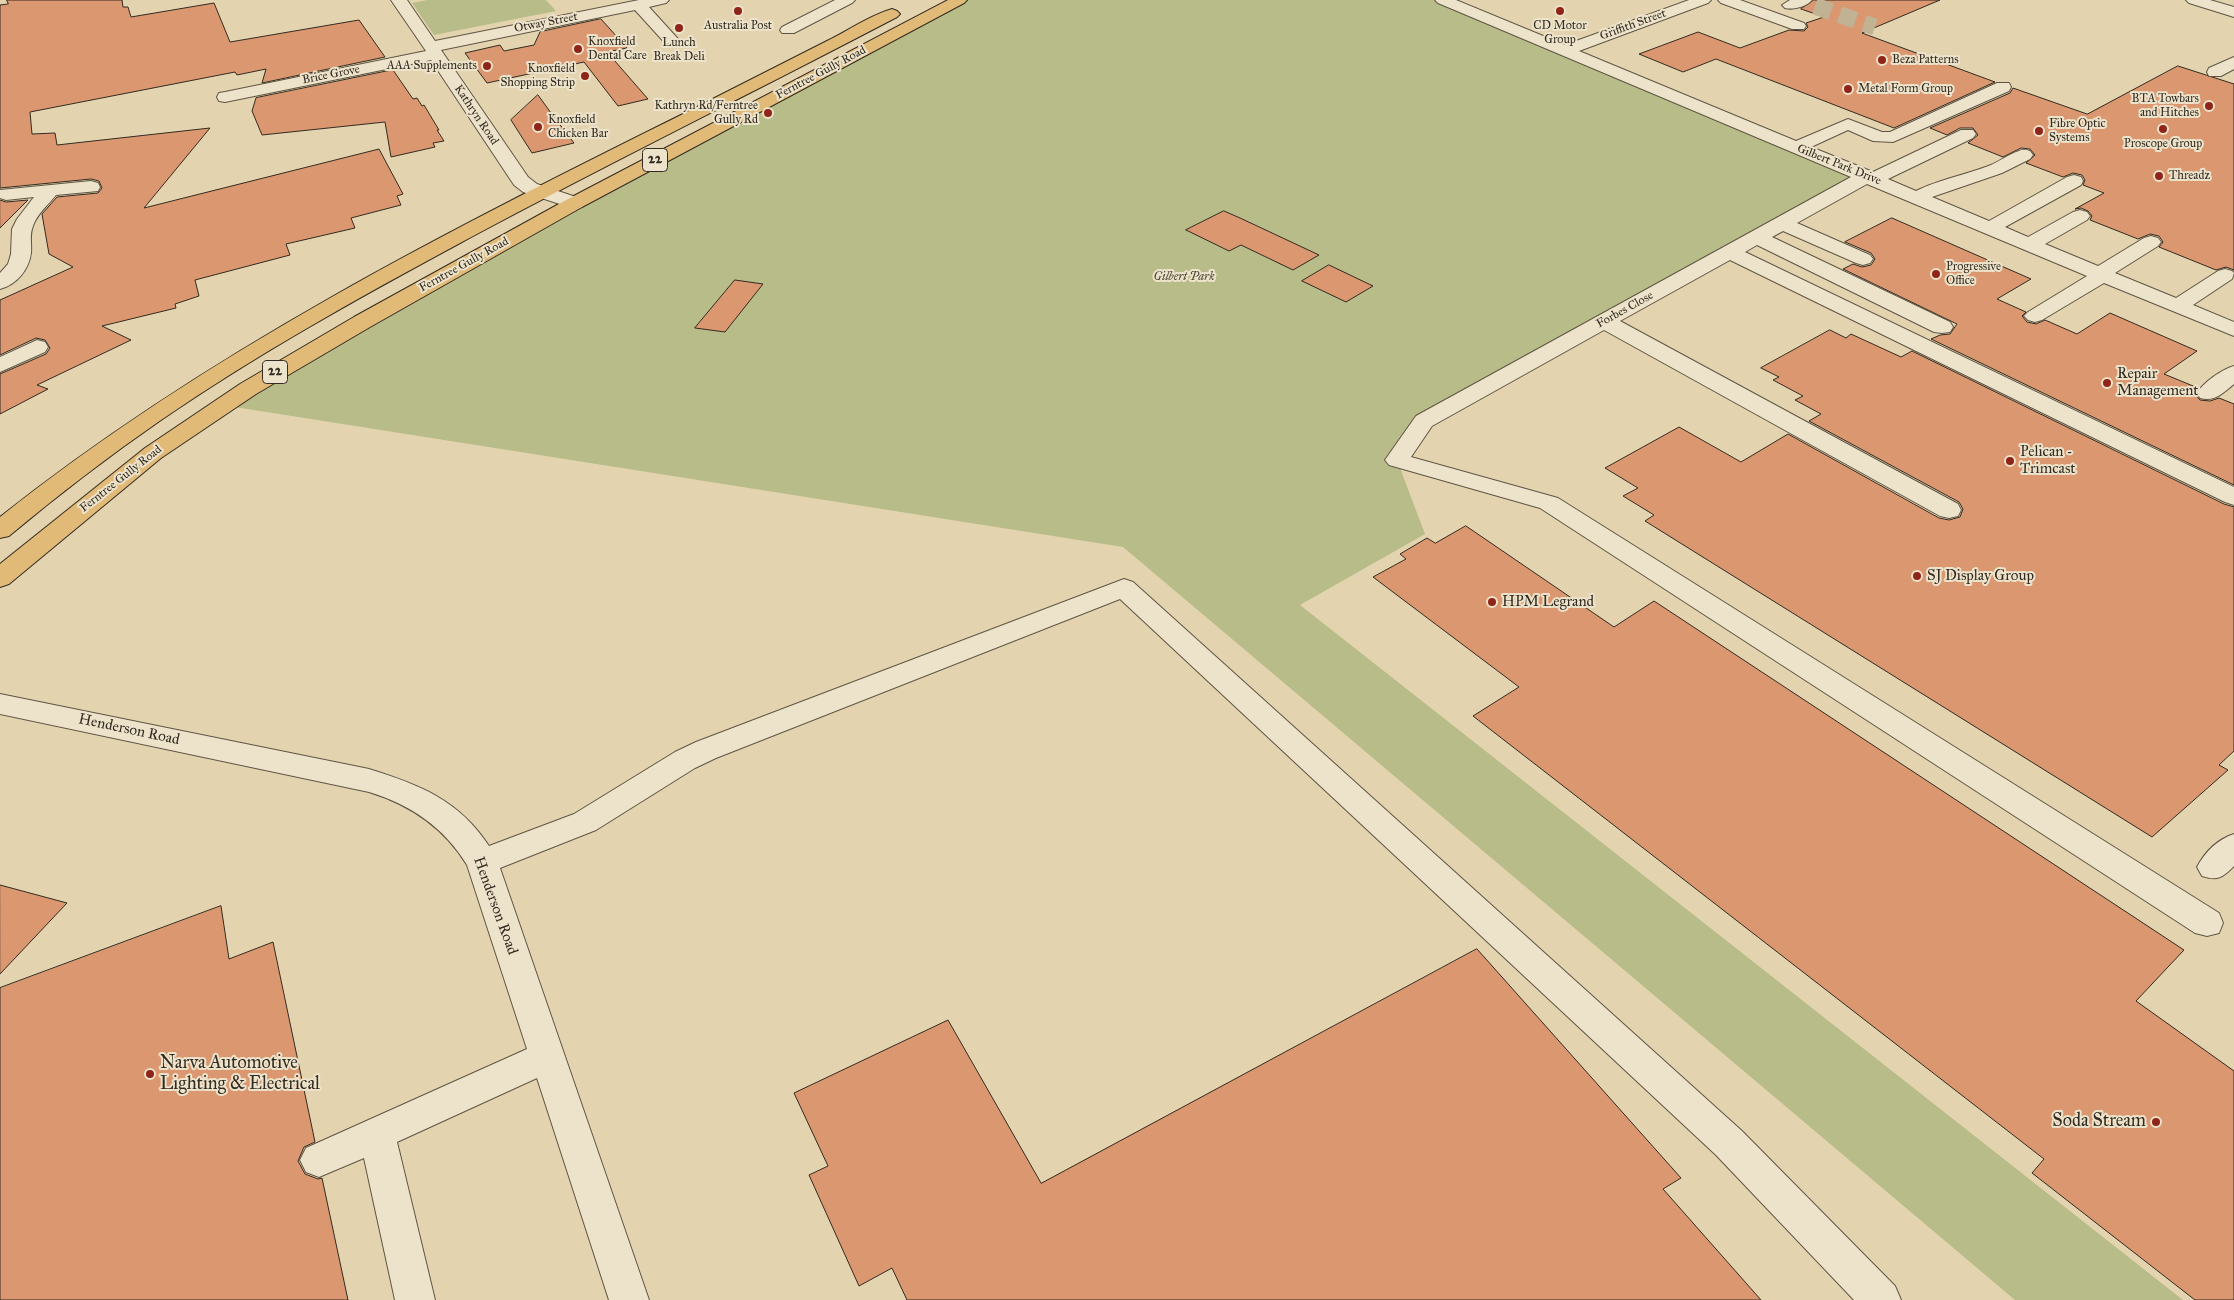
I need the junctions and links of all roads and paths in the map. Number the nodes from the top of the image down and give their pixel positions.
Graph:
1 (399, 0) edge
2 (661, 0) edge
3 (847, 0) edge
4 (959, 0) edge
5 (1443, 0) edge
6 (1703, 0) edge
7 (1726, 0) edge
8 (2194, 0) edge
9 (642, 8) dead end
10 (903, 9) dead end
11 (2234, 12) edge
12 (1798, 26) tunnel mouth
13 (788, 30) dead end
14 (671, 40) dead end
15 (828, 47) junction
16 (433, 50) junction
17 (1564, 51) junction
18 (856, 55) junction
19 (2234, 62) edge
20 (2215, 72) dead end
21 (2004, 87) dead end
22 (226, 97) dead end
23 (1967, 134) dead end
24 (1797, 148) junction
25 (2024, 155) dead end
26 (1870, 178) junction
27 (2074, 181) dead end
28 (91, 187) dead end
29 (50, 191) junction
30 (541, 192) junction
31 (6, 194) dead end
32 (1918, 198) junction
33 (575, 203) junction
34 (2080, 216) dead end
35 (1782, 223) junction
36 (1990, 228) junction
37 (1757, 237) junction
38 (2151, 242) dead end
39 (2030, 244) junction
40 (1730, 252) junction
41 (1863, 259) dead end
42 (2102, 274) junction
43 (2225, 275) dead end
44 (0, 283) edge
45 (2178, 306) junction
46 (2035, 316) dead end
47 (1604, 321) junction
48 (1942, 327) dead end
49 (2234, 330) edge
50 (37, 347) dead end
51 (0, 365) edge
52 (2234, 373) edge
53 (2208, 393) dead end
54 (2234, 496) edge
55 (1949, 510) dead end
56 (0, 530) edge
57 (0, 578) edge
58 (0, 704) edge
59 (482, 862) junction
60 (2207, 923) dead end
61 (547, 1057) junction
62 (377, 1134) junction
63 (319, 1160) dead end
64 (415, 1300) edge
65 (629, 1300) edge
66 (1881, 1300) edge

1 - 16 street, Kathryn Road
2 - 16 street, Otway Street
3 - 13 street
4 - 18 main road, Ferntree Gully Road / 22
5 - 17 street, Gilbert Park Drive
6 - 17 street, Griffith Street
7 - 12 street
8 - 11 street
9 - 14 street
10 - 15 main road, Ferntree Gully Road / 22
15 - 18 main road
15 - 30 main road, Ferntree Gully Road / 22
16 - 22 street, Brice Grove
16 - 30 street, Kathryn Road
17 - 24 street, Gilbert Park Drive
18 - 33 main road, Ferntree Gully Road / 22
19 - 20 street
21 - 24 street
23 - 26 street, Forbes Close
24 - 26 street, Gilbert Park Drive
25 - 32 street
26 - 32 street, Gilbert Park Drive
26 - 35 street, Forbes Close
27 - 36 street
28 - 29 street
29 - 31 street
29 - 44 street
30 - 33 street, Kathryn Road
30 - 56 main road, Ferntree Gully Road / 22
32 - 36 street, Gilbert Park Drive
33 - 57 main road, Ferntree Gully Road / 22
34 - 39 street
35 - 37 street, Forbes Close
35 - 41 street
36 - 39 street, Gilbert Park Drive
37 - 40 street, Forbes Close
37 - 48 street
38 - 42 street
39 - 42 street, Gilbert Park Drive
40 - 47 street, Forbes Close
40 - 54 street
42 - 45 street, Gilbert Park Drive
42 - 46 street
43 - 45 street
45 - 49 street, Gilbert Park Drive
47 - 55 street
47 - 60 street, Forbes Close
50 - 51 street
52 - 53 street
58 - 59 street, Henderson Road
59 - 61 street, Henderson Road
59 - 66 street
61 - 62 street
61 - 65 street, Henderson Road
62 - 63 street
62 - 64 street

